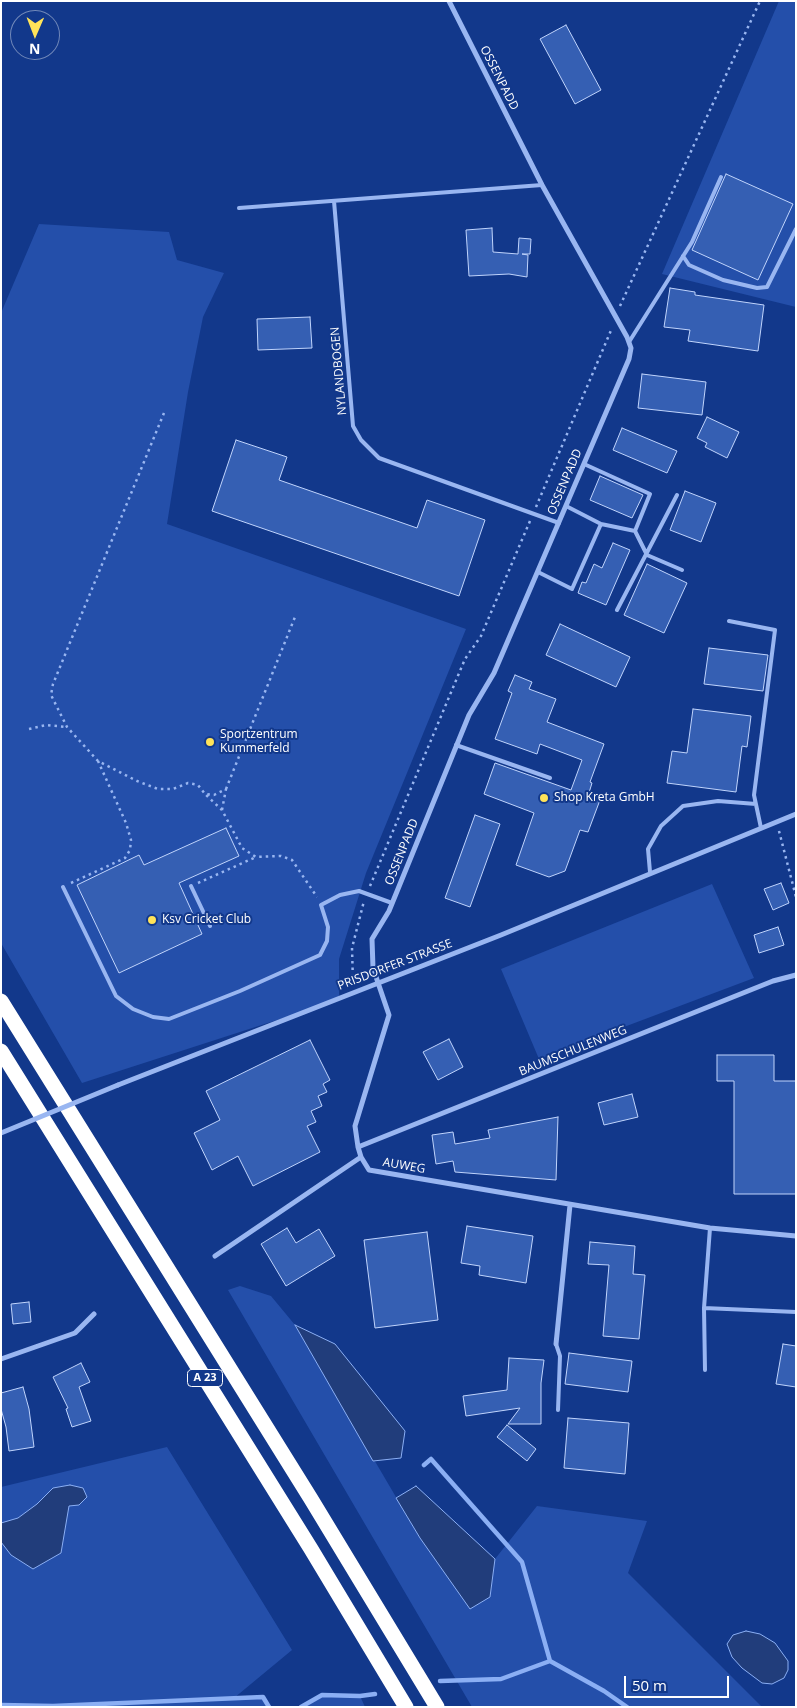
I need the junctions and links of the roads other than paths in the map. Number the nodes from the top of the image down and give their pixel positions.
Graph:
1 (449, 1) edge
2 (721, 177) dead end
3 (542, 186) junction
4 (334, 201) junction
5 (239, 208) dead end
6 (796, 229) edge
7 (683, 256) junction
8 (629, 342) junction
9 (584, 464) junction
10 (677, 495) dead end
11 (566, 506) junction
12 (559, 523) junction
13 (601, 524) junction
14 (635, 531) junction
15 (647, 555) junction
16 (682, 570) dead end
17 (538, 572) junction
18 (617, 610) dead end
19 (728, 621) dead end
20 (456, 745) junction
21 (550, 778) dead end
22 (756, 804) junction
23 (796, 814) edge
24 (761, 828) junction
25 (650, 872) junction
26 (191, 886) road end
27 (63, 887) road end
28 (392, 904) junction
29 (210, 926) dead end
30 (796, 975) edge
31 (379, 982) junction
32 (1, 1000) edge
33 (1, 1050) edge
34 (1, 1133) edge
35 (358, 1147) junction
36 (361, 1157) junction
37 (570, 1205) junction
38 (710, 1228) junction
39 (796, 1236) edge
40 (215, 1256) dead end
41 (704, 1308) junction
42 (796, 1312) edge
43 (94, 1314) dead end
44 (556, 1344) joint
45 (1, 1359) edge
46 (706, 1370) dead end
47 (558, 1410) dead end
48 (406, 1707) edge
49 (437, 1707) edge

1 - 3 street, OSSENPADD
2 - 7 lane
3 - 4 lane
3 - 8 street, OSSENPADD
4 - 5 lane
4 - 12 lane, NYLANDBOGEN
6 - 7 lane
7 - 8 lane
8 - 9 street, OSSENPADD
9 - 11 street, OSSENPADD
9 - 14 lane
10 - 15 lane
11 - 12 street, OSSENPADD
11 - 13 lane
12 - 17 street, OSSENPADD
13 - 14 lane
13 - 17 lane
14 - 15 lane
15 - 16 lane
15 - 18 lane
17 - 20 street, OSSENPADD
19 - 22 lane
20 - 21 lane
20 - 28 street, OSSENPADD
22 - 24 lane
22 - 25 lane
23 - 24 street, PRISDORFER STRASSE
24 - 25 street, PRISDORFER STRASSE
25 - 31 street, PRISDORFER STRASSE
26 - 29 lane
27 - 28 lane
28 - 31 street, OSSENPADD
30 - 35 street, BAUMSCHULENWEG
31 - 34 street, PRISDORFER STRASSE, bridge
31 - 35 street
32 - 49 highway, A 23
33 - 48 highway, A 23
35 - 36 street
36 - 37 street, AUWEG
36 - 40 street
37 - 38 street, AUWEG
37 - 44 street
38 - 39 street, AUWEG
38 - 41 lane
41 - 42 lane
41 - 46 lane
43 - 45 street
44 - 47 lane

